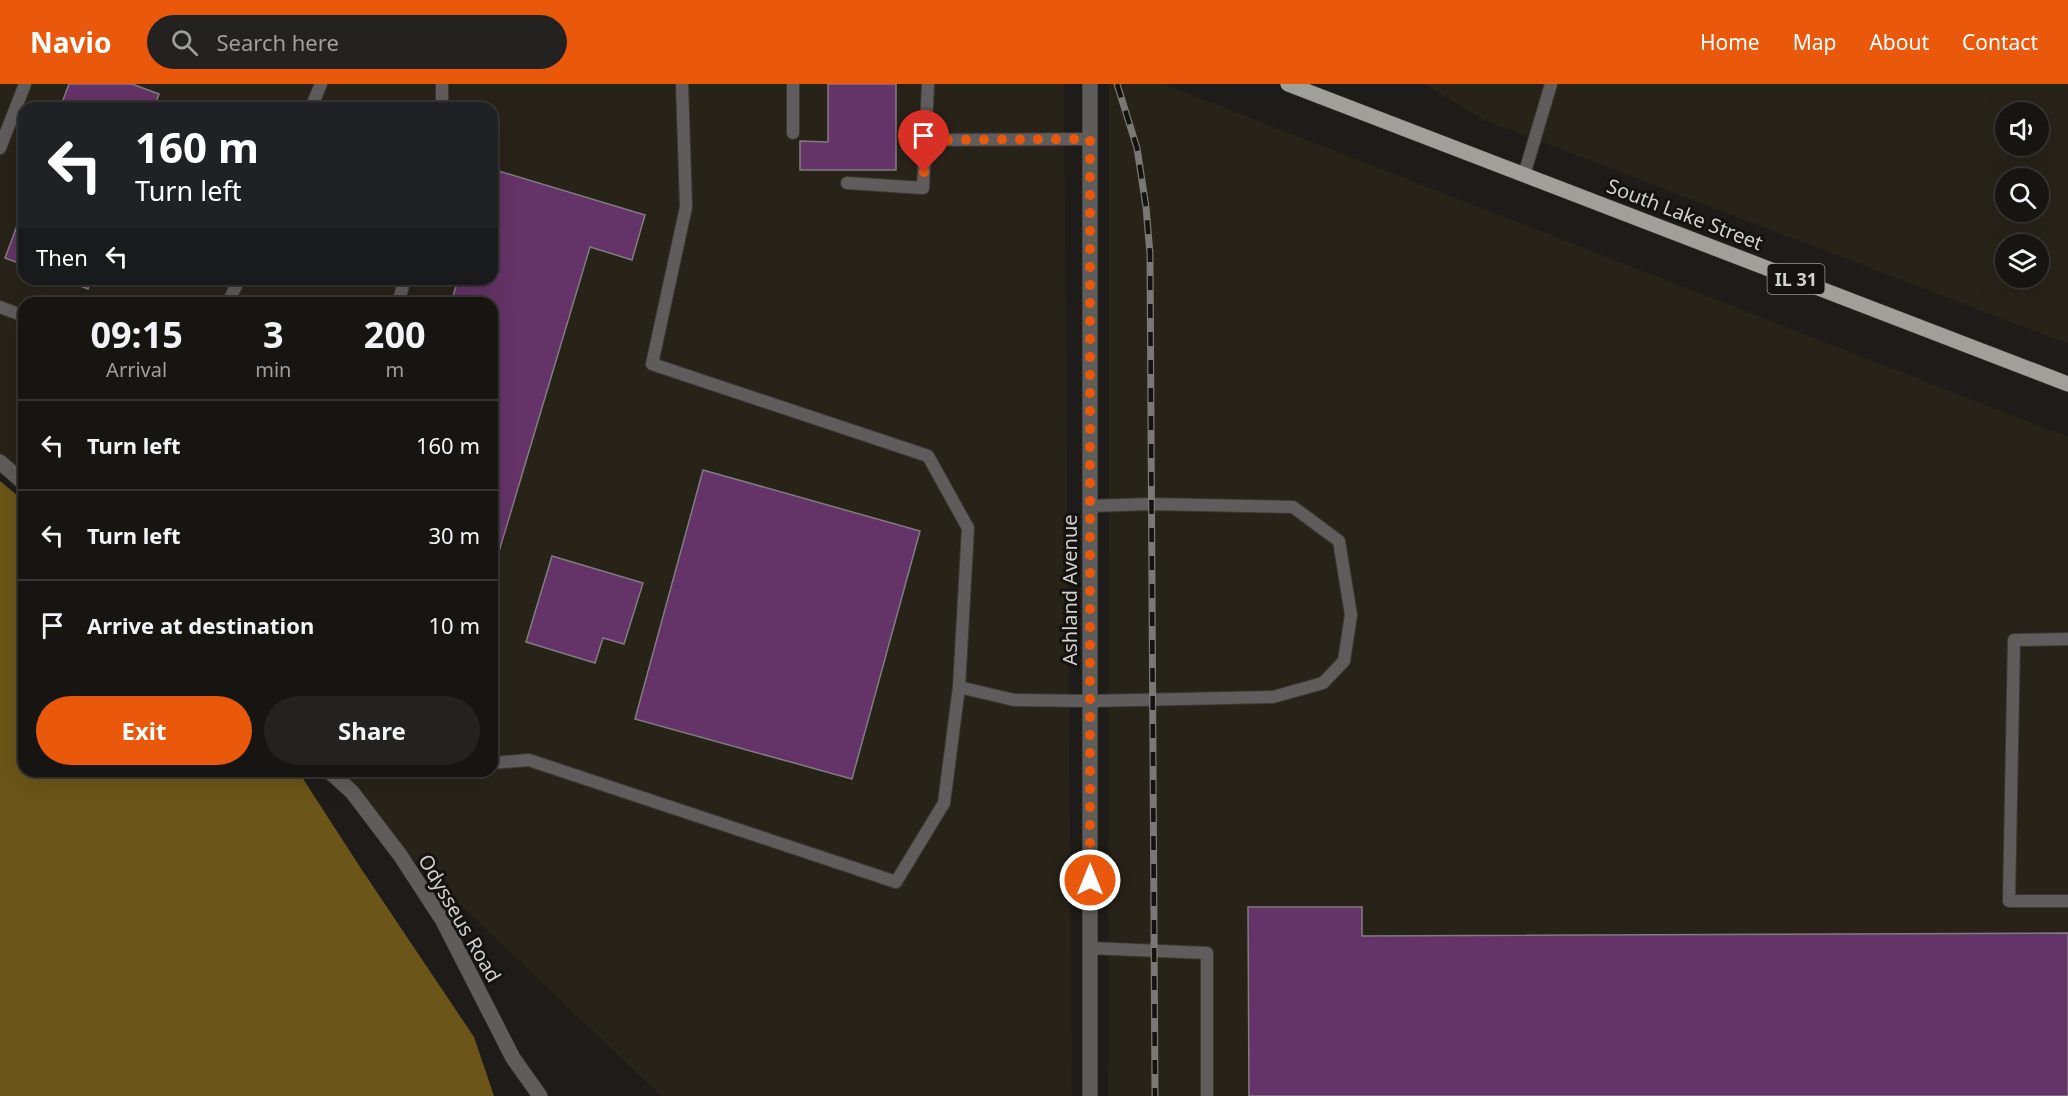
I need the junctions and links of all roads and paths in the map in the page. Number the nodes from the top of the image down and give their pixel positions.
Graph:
1 (25, 84) edge
2 (321, 84) edge
3 (442, 84) edge
4 (682, 84) edge
5 (793, 84) edge
6 (928, 84) edge
7 (1090, 84) edge
8 (1288, 84) edge
9 (1551, 84) edge
10 (314, 102) edge
11 (442, 102) edge
12 (793, 133) dead end
13 (1090, 139) junction
14 (926, 140) junction
15 (0, 148) edge
16 (1524, 175) junction
17 (848, 183) dead end
18 (0, 307) edge
19 (18, 314) edge
20 (2068, 384) edge
21 (0, 462) edge
22 (18, 478) edge
23 (1090, 506) junction
24 (2068, 639) edge
25 (959, 687) junction
26 (1090, 701) junction
27 (498, 763) edge
28 (336, 777) edge
29 (2068, 901) edge
30 (1090, 948) junction
31 (540, 1096) edge
32 (1090, 1096) edge
33 (1206, 1096) edge

1 - 15 lane
2 - 10 lane
3 - 11 lane
4 - 25 lane
5 - 12 lane
6 - 14 lane
7 - 13 street, Ashland Avenue
8 - 16 main road, South Lake Street / IL 31
9 - 16 lane
13 - 14 lane
13 - 23 street, Ashland Avenue
14 - 17 lane
16 - 20 main road, South Lake Street / IL 31
18 - 19 lane
21 - 22 street
23 - 26 street, Ashland Avenue
23 - 26 lane
24 - 29 lane
25 - 26 lane
25 - 27 lane
26 - 30 street, Ashland Avenue
28 - 31 street, Odysseus Road
30 - 32 street, Ashland Avenue
30 - 33 lane

